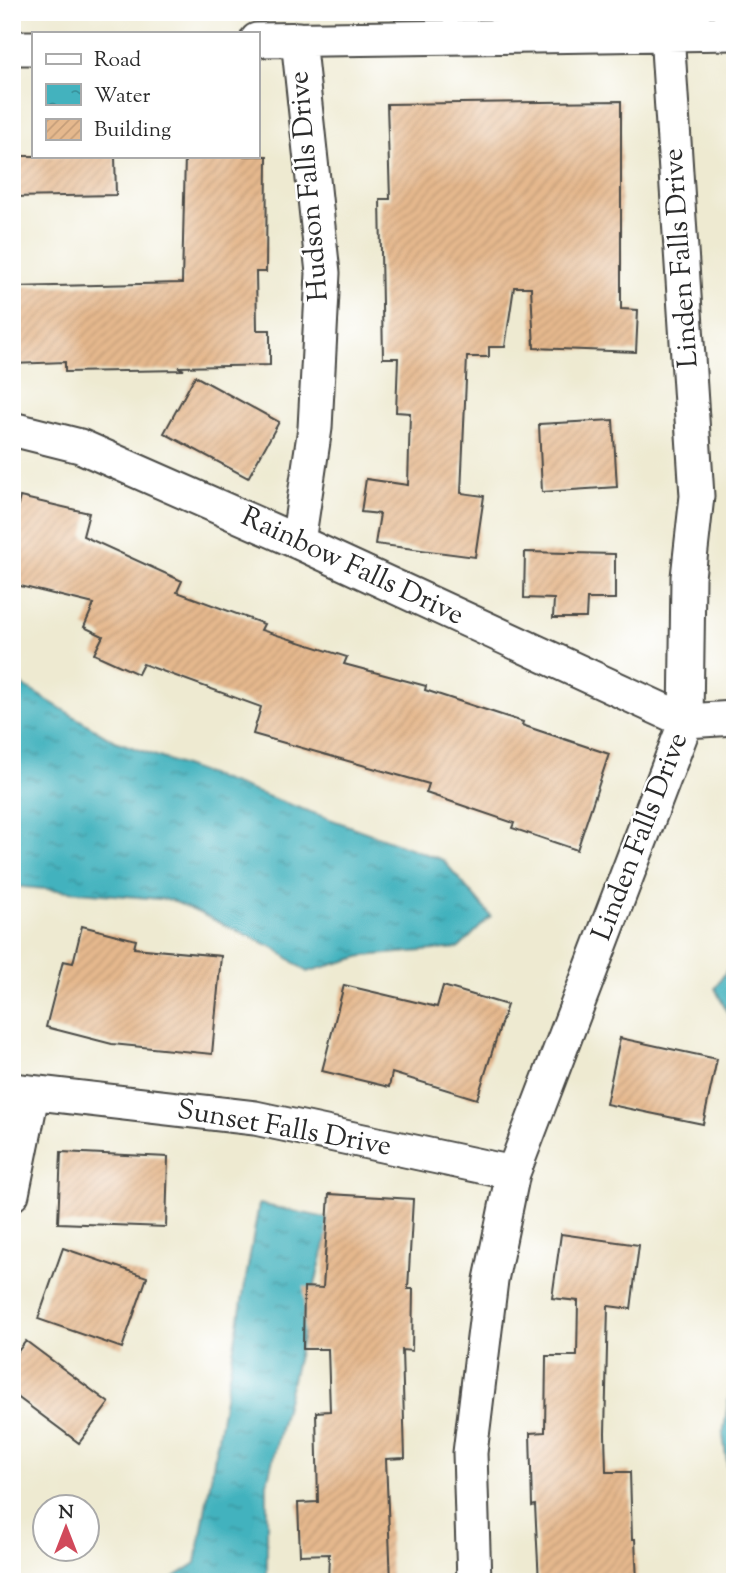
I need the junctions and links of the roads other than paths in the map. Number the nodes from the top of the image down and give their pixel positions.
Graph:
1 (667, 33) junction
2 (735, 33) edge
3 (298, 39) junction
4 (259, 40) edge
5 (32, 47) edge
6 (12, 48) edge
7 (12, 429) edge
8 (298, 542) junction
9 (735, 718) edge
10 (685, 721) junction
11 (22, 1093) edge
12 (513, 1173) junction
13 (12, 1194) edge
14 (474, 1582) edge

1 - 2 street
1 - 3 street
1 - 10 street, Linden Falls Drive
3 - 4 street
3 - 8 street, Hudson Falls Drive
5 - 6 street
7 - 8 street, Rainbow Falls Drive
8 - 10 street, Rainbow Falls Drive
9 - 10 street
10 - 12 street, Linden Falls Drive
11 - 12 street, Sunset Falls Drive
11 - 13 street
12 - 14 street, Linden Falls Drive

